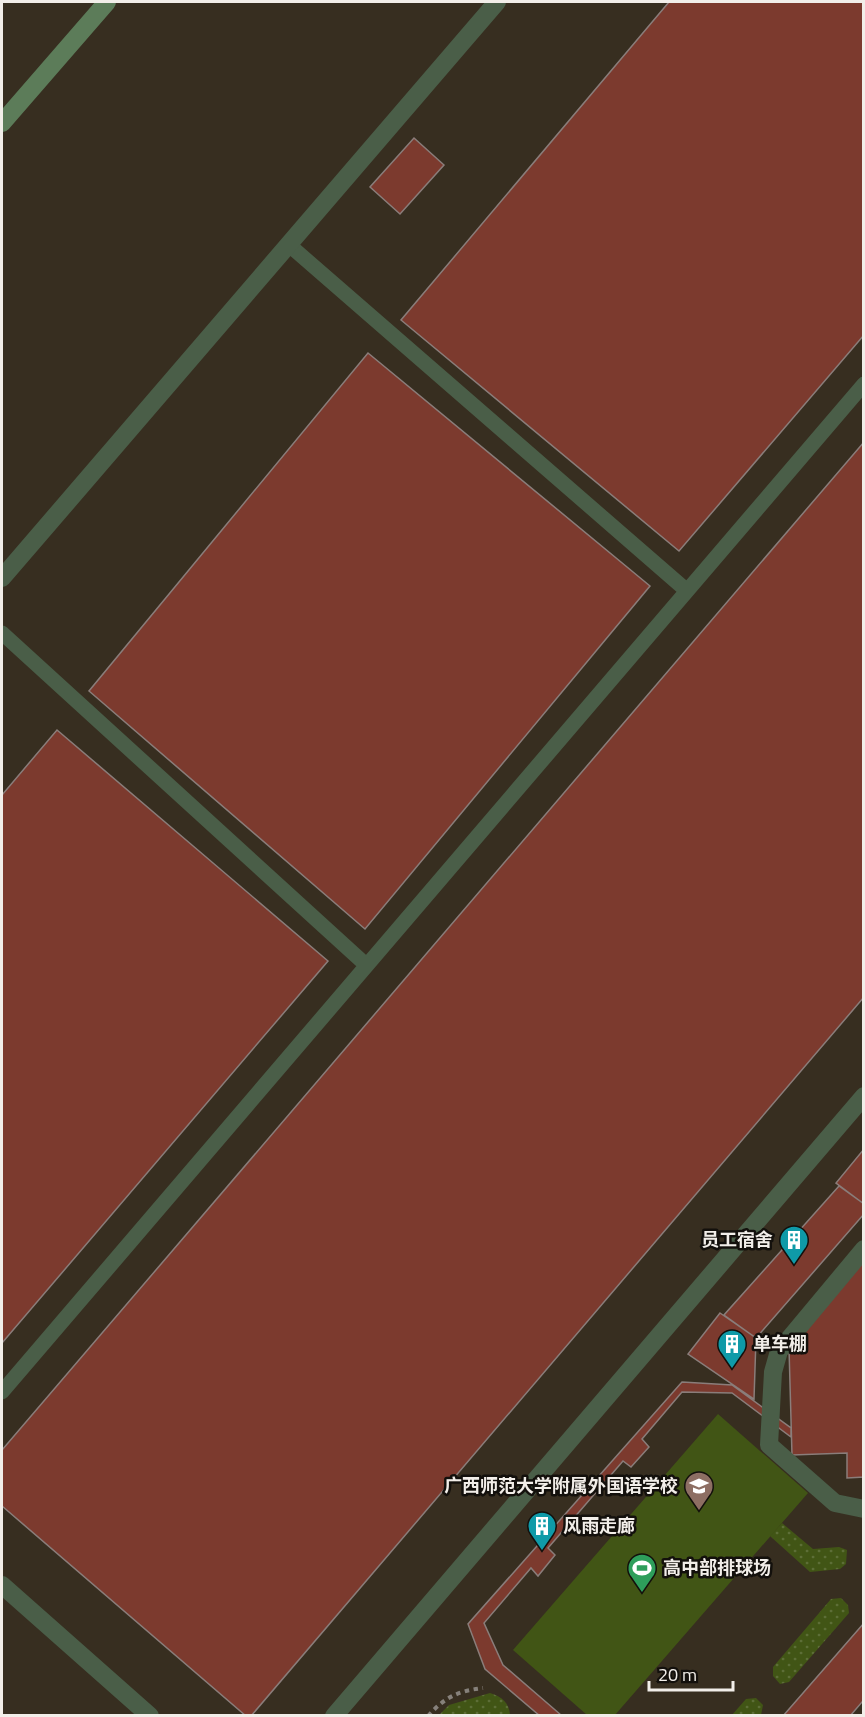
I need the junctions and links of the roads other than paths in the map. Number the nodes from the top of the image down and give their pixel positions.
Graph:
1 (107, 2) edge
2 (496, 2) edge
3 (2, 123) edge
4 (288, 244) junction
5 (864, 384) edge
6 (2, 578) edge
7 (686, 590) junction
8 (2, 633) edge
9 (365, 964) junction
10 (864, 1096) edge
11 (864, 1249) edge
12 (2, 1392) edge
13 (864, 1509) edge
14 (2, 1585) edge
15 (150, 1716) edge
16 (334, 1716) edge

1 - 3 street
2 - 4 street
4 - 6 street
4 - 7 lane
5 - 7 lane
7 - 9 lane
8 - 9 lane
9 - 12 lane
10 - 16 street
11 - 13 street
14 - 15 street

